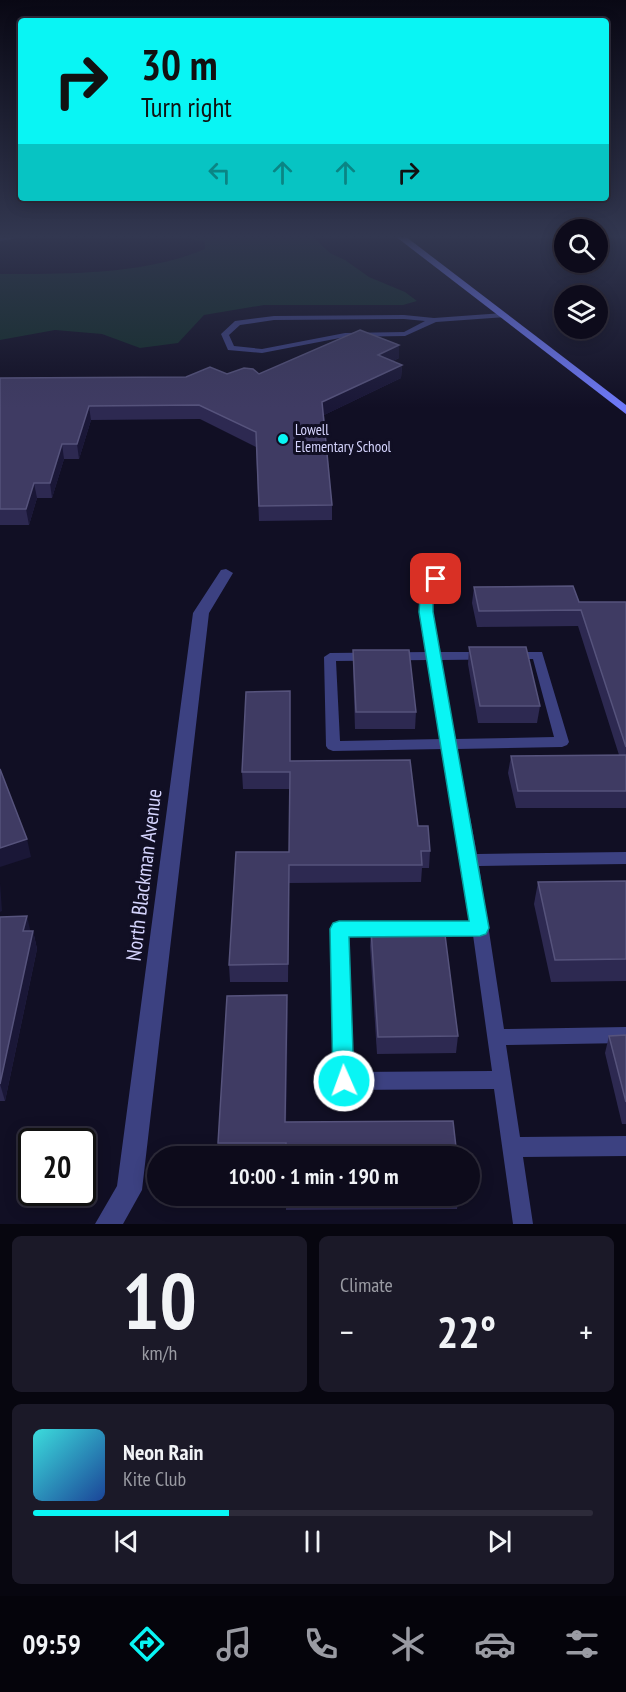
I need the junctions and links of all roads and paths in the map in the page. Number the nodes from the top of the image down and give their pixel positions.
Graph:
1 (474, 293) edge
2 (503, 315) junction
3 (434, 320) junction
4 (626, 411) edge
5 (226, 573) dead end
6 (436, 579) dead end
7 (433, 656) junction
8 (450, 745) junction
9 (626, 858) edge
10 (470, 860) junction
11 (480, 928) junction
12 (626, 1035) edge
13 (496, 1036) junction
14 (502, 1080) junction
15 (626, 1146) edge
16 (512, 1147) junction
17 (108, 1224) edge
18 (523, 1224) edge

1 - 2 main road
2 - 3 lane
2 - 4 main road
3 - 3 lane
5 - 17 street, North Blackman Avenue
6 - 7 lane
7 - 8 lane
7 - 8 lane
7 - 8 lane
8 - 10 lane
9 - 10 lane
10 - 11 lane
11 - 13 lane
11 - 14 lane
12 - 13 lane
13 - 14 lane
14 - 16 lane
15 - 16 lane
16 - 18 lane

